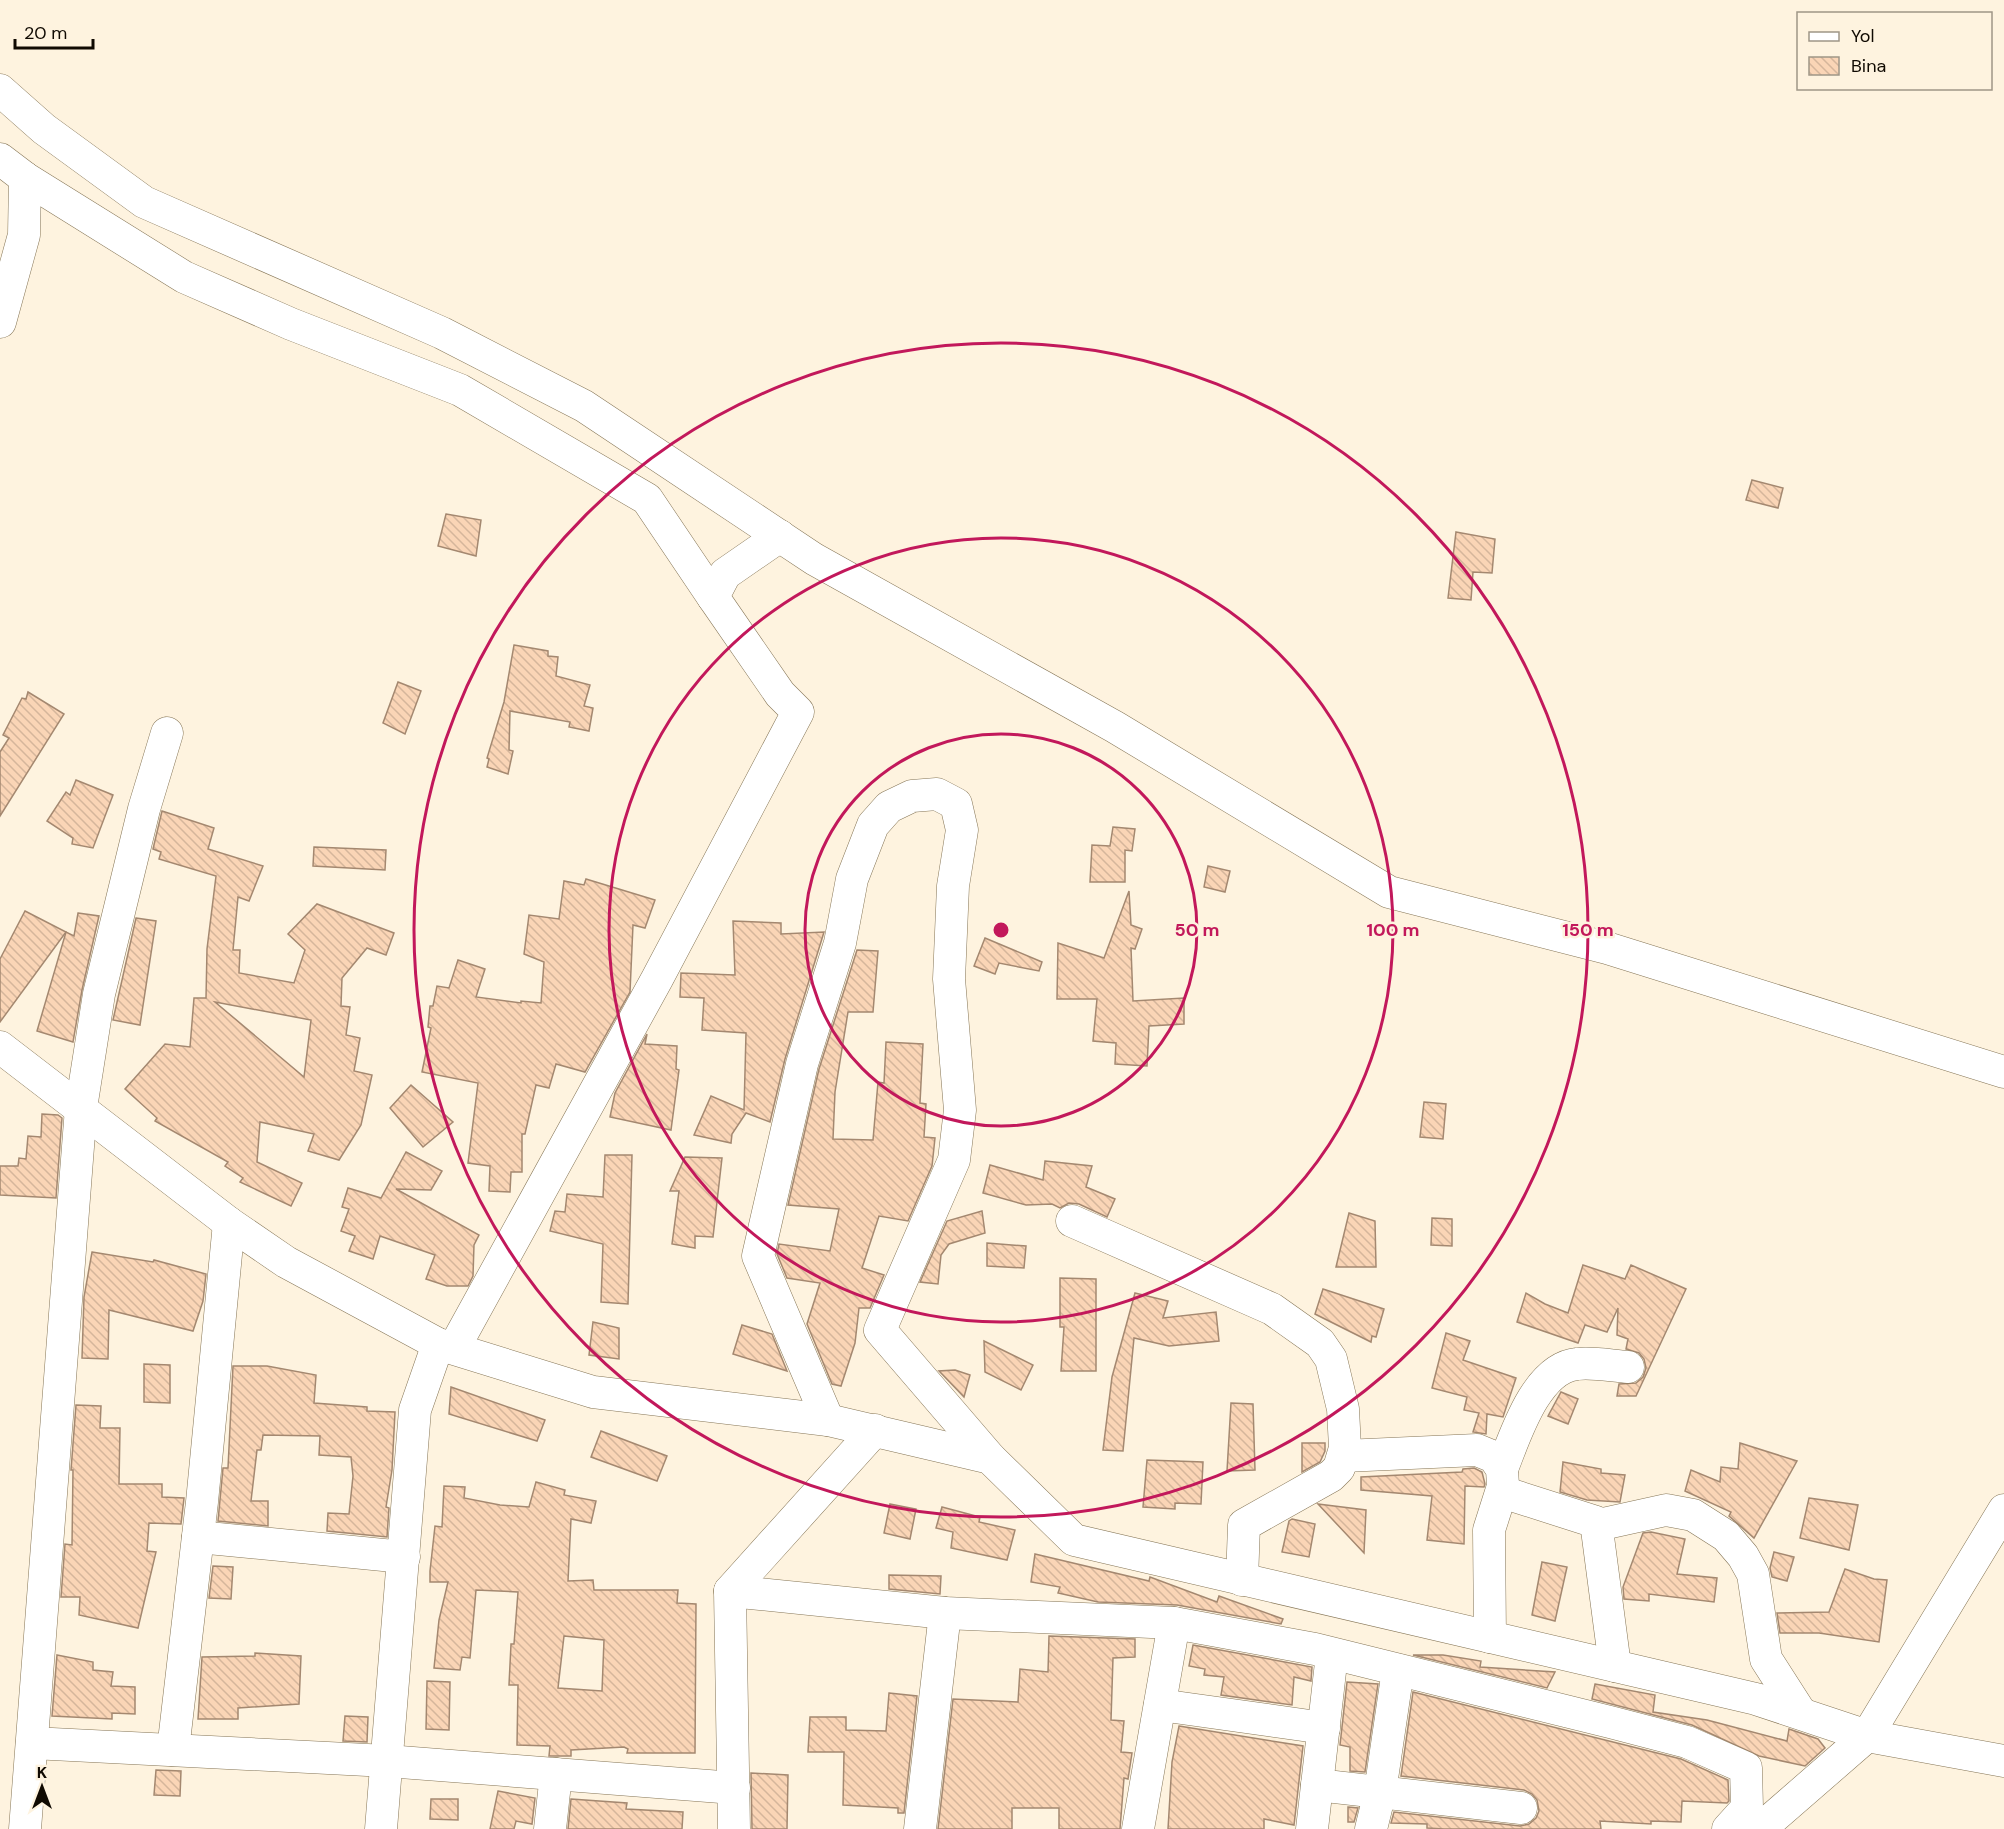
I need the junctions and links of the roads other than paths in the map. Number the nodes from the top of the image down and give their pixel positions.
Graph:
1 (0, 90) edge
2 (0, 159) edge
3 (25, 178) junction
4 (0, 322) edge
5 (780, 536) junction
6 (713, 597) junction
7 (167, 733) dead end
8 (0, 1047) edge
9 (2004, 1072) edge
10 (81, 1108) junction
11 (1072, 1221) dead end
12 (229, 1223) junction
13 (446, 1346) junction
14 (1628, 1367) dead end
15 (828, 1420) junction
16 (874, 1430) junction
17 (1344, 1456) junction
18 (990, 1458) junction
19 (1502, 1480) junction
20 (2004, 1510) edge
21 (1598, 1525) junction
22 (198, 1537) junction
23 (404, 1557) junction
24 (1242, 1580) junction
25 (730, 1591) junction
26 (945, 1612) junction
27 (1174, 1623) junction
28 (1490, 1637) junction
29 (1332, 1654) junction
30 (1615, 1666) junction
31 (1398, 1670) junction
32 (1160, 1705) junction
33 (1800, 1712) junction
34 (1324, 1728) junction
35 (1867, 1736) junction
36 (32, 1743) junction
37 (173, 1750) junction
38 (387, 1761) junction
39 (2004, 1761) edge
40 (556, 1774) junction
41 (1317, 1785) junction
42 (734, 1788) junction
43 (1380, 1792) junction
44 (1521, 1808) dead end
45 (25, 1829) edge
46 (381, 1829) edge
47 (550, 1829) edge
48 (734, 1829) edge
49 (920, 1829) edge
50 (1138, 1829) edge
51 (1312, 1829) edge
52 (1371, 1829) edge
53 (1728, 1829) edge
54 (1760, 1829) edge

1 - 5 street
2 - 3 street
3 - 4 street
3 - 6 street
5 - 6 street
5 - 9 street
6 - 13 street
7 - 10 street
8 - 10 street
10 - 12 street
10 - 36 street
11 - 17 street
12 - 13 street
12 - 22 street
13 - 15 street
13 - 23 street
14 - 19 street
15 - 16 street
15 - 18 street
16 - 18 street
16 - 25 street
17 - 19 street
17 - 24 street
18 - 24 street
19 - 21 street
19 - 28 street
20 - 35 street
21 - 30 street
21 - 33 street
22 - 23 street
22 - 37 street
23 - 38 street
24 - 28 street
25 - 26 street
25 - 42 street
26 - 27 street
26 - 49 street
27 - 29 street
27 - 32 street
28 - 30 street
29 - 31 street
29 - 34 street
30 - 33 street
31 - 43 street
31 - 53 street
32 - 34 street
32 - 50 street
33 - 35 street
34 - 41 street
35 - 39 street
35 - 54 street
36 - 37 street
36 - 45 street
37 - 38 street
38 - 40 street
38 - 46 street
40 - 42 street
40 - 47 street
41 - 43 street
41 - 51 street
42 - 48 street
43 - 44 street
43 - 52 street

